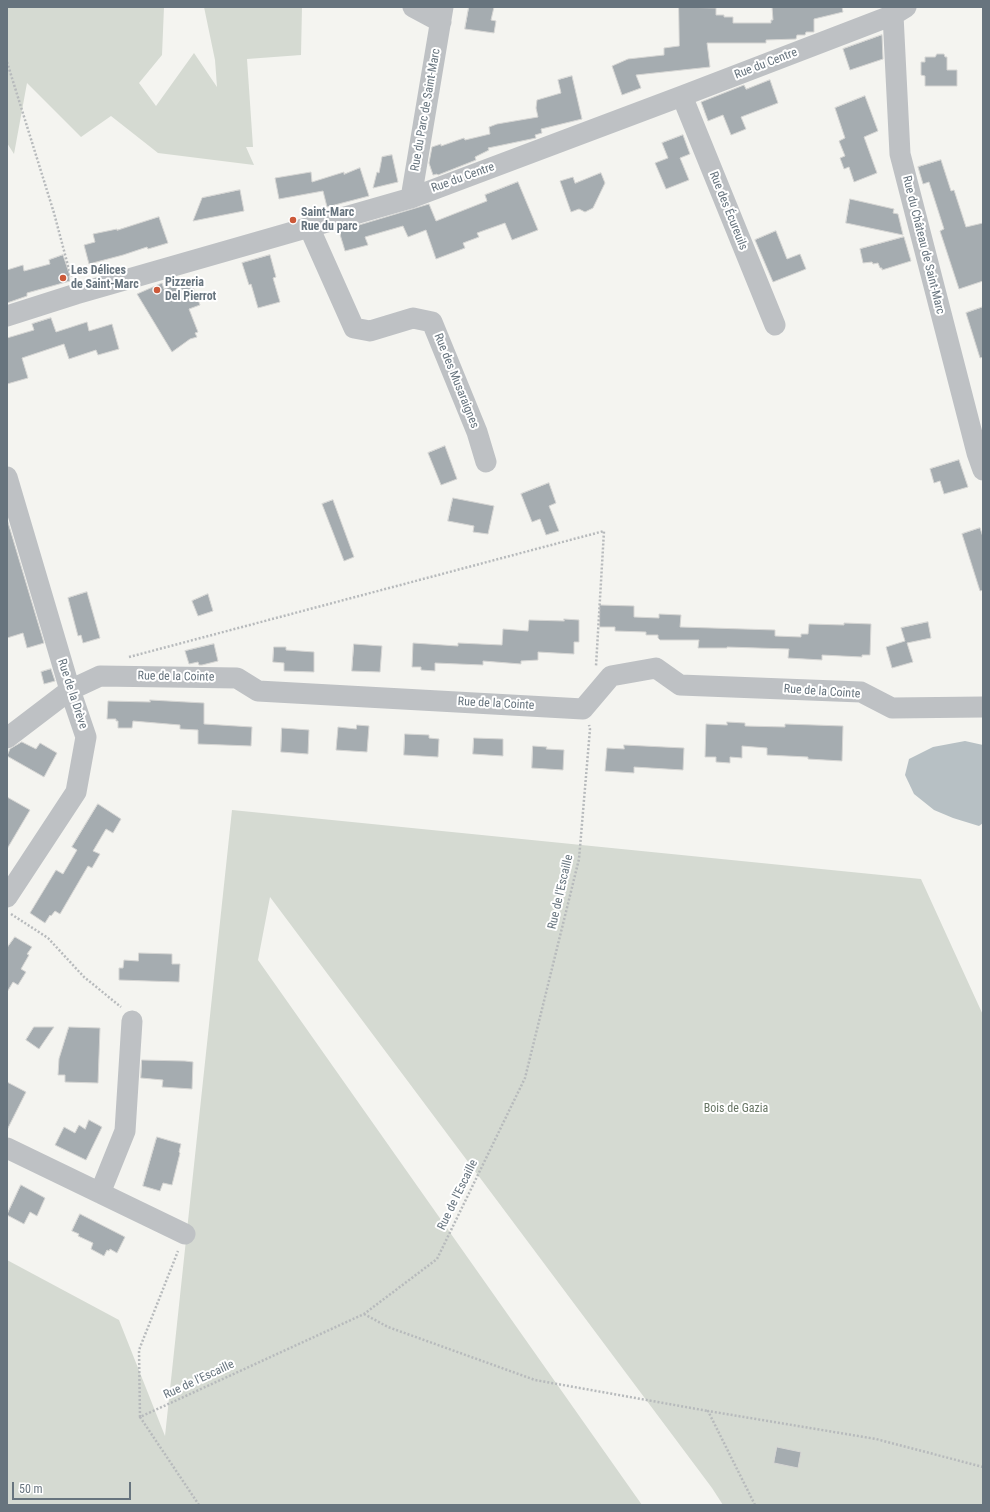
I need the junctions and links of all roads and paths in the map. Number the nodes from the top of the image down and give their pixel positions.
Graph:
1 (413, 7) edge
2 (898, 10) edge
3 (442, 14) edge
4 (7, 62) edge
5 (682, 96) junction
6 (411, 198) junction
7 (309, 227) junction
8 (76, 294) junction
9 (7, 316) edge
10 (775, 325) dead end
11 (486, 462) dead end
12 (983, 470) edge
13 (7, 476) edge
14 (127, 657) dead end
15 (70, 690) junction
16 (589, 703) junction
17 (983, 707) edge
18 (7, 738) edge
19 (7, 896) edge
20 (7, 911) edge
21 (132, 1021) joint
22 (7, 1148) edge
23 (100, 1193) junction
24 (185, 1234) joint
25 (364, 1314) junction
26 (708, 1411) junction
27 (140, 1417) junction
28 (983, 1467) edge
29 (199, 1505) edge
30 (755, 1505) edge

1 - 3 street, Rue du Parc de Saint-Marc
2 - 5 street, Rue du Centre
2 - 12 street, Rue du Château de Saint-Marc
3 - 6 street, Rue du Parc de Saint-Marc
4 - 8 path
5 - 6 street, Rue du Centre
5 - 10 street, Rue des Écureuils
6 - 7 street, Rue du Centre
7 - 8 street, Rue du Centre
7 - 11 street, Rue des Musaraignes
8 - 9 street, Rue du Centre
13 - 15 street, Rue de la Drève
14 - 16 path
15 - 16 street, Rue de la Cointe
15 - 18 street, Rue de la Cointe
15 - 19 street, Rue de la Drève
16 - 17 street, Rue de la Cointe
16 - 25 path, Rue de l'Escaille
20 - 21 path
21 - 23 street
22 - 23 street
23 - 24 street
24 - 27 path
25 - 26 path
25 - 27 path, Rue de l'Escaille
26 - 28 path
26 - 30 path
27 - 29 path

